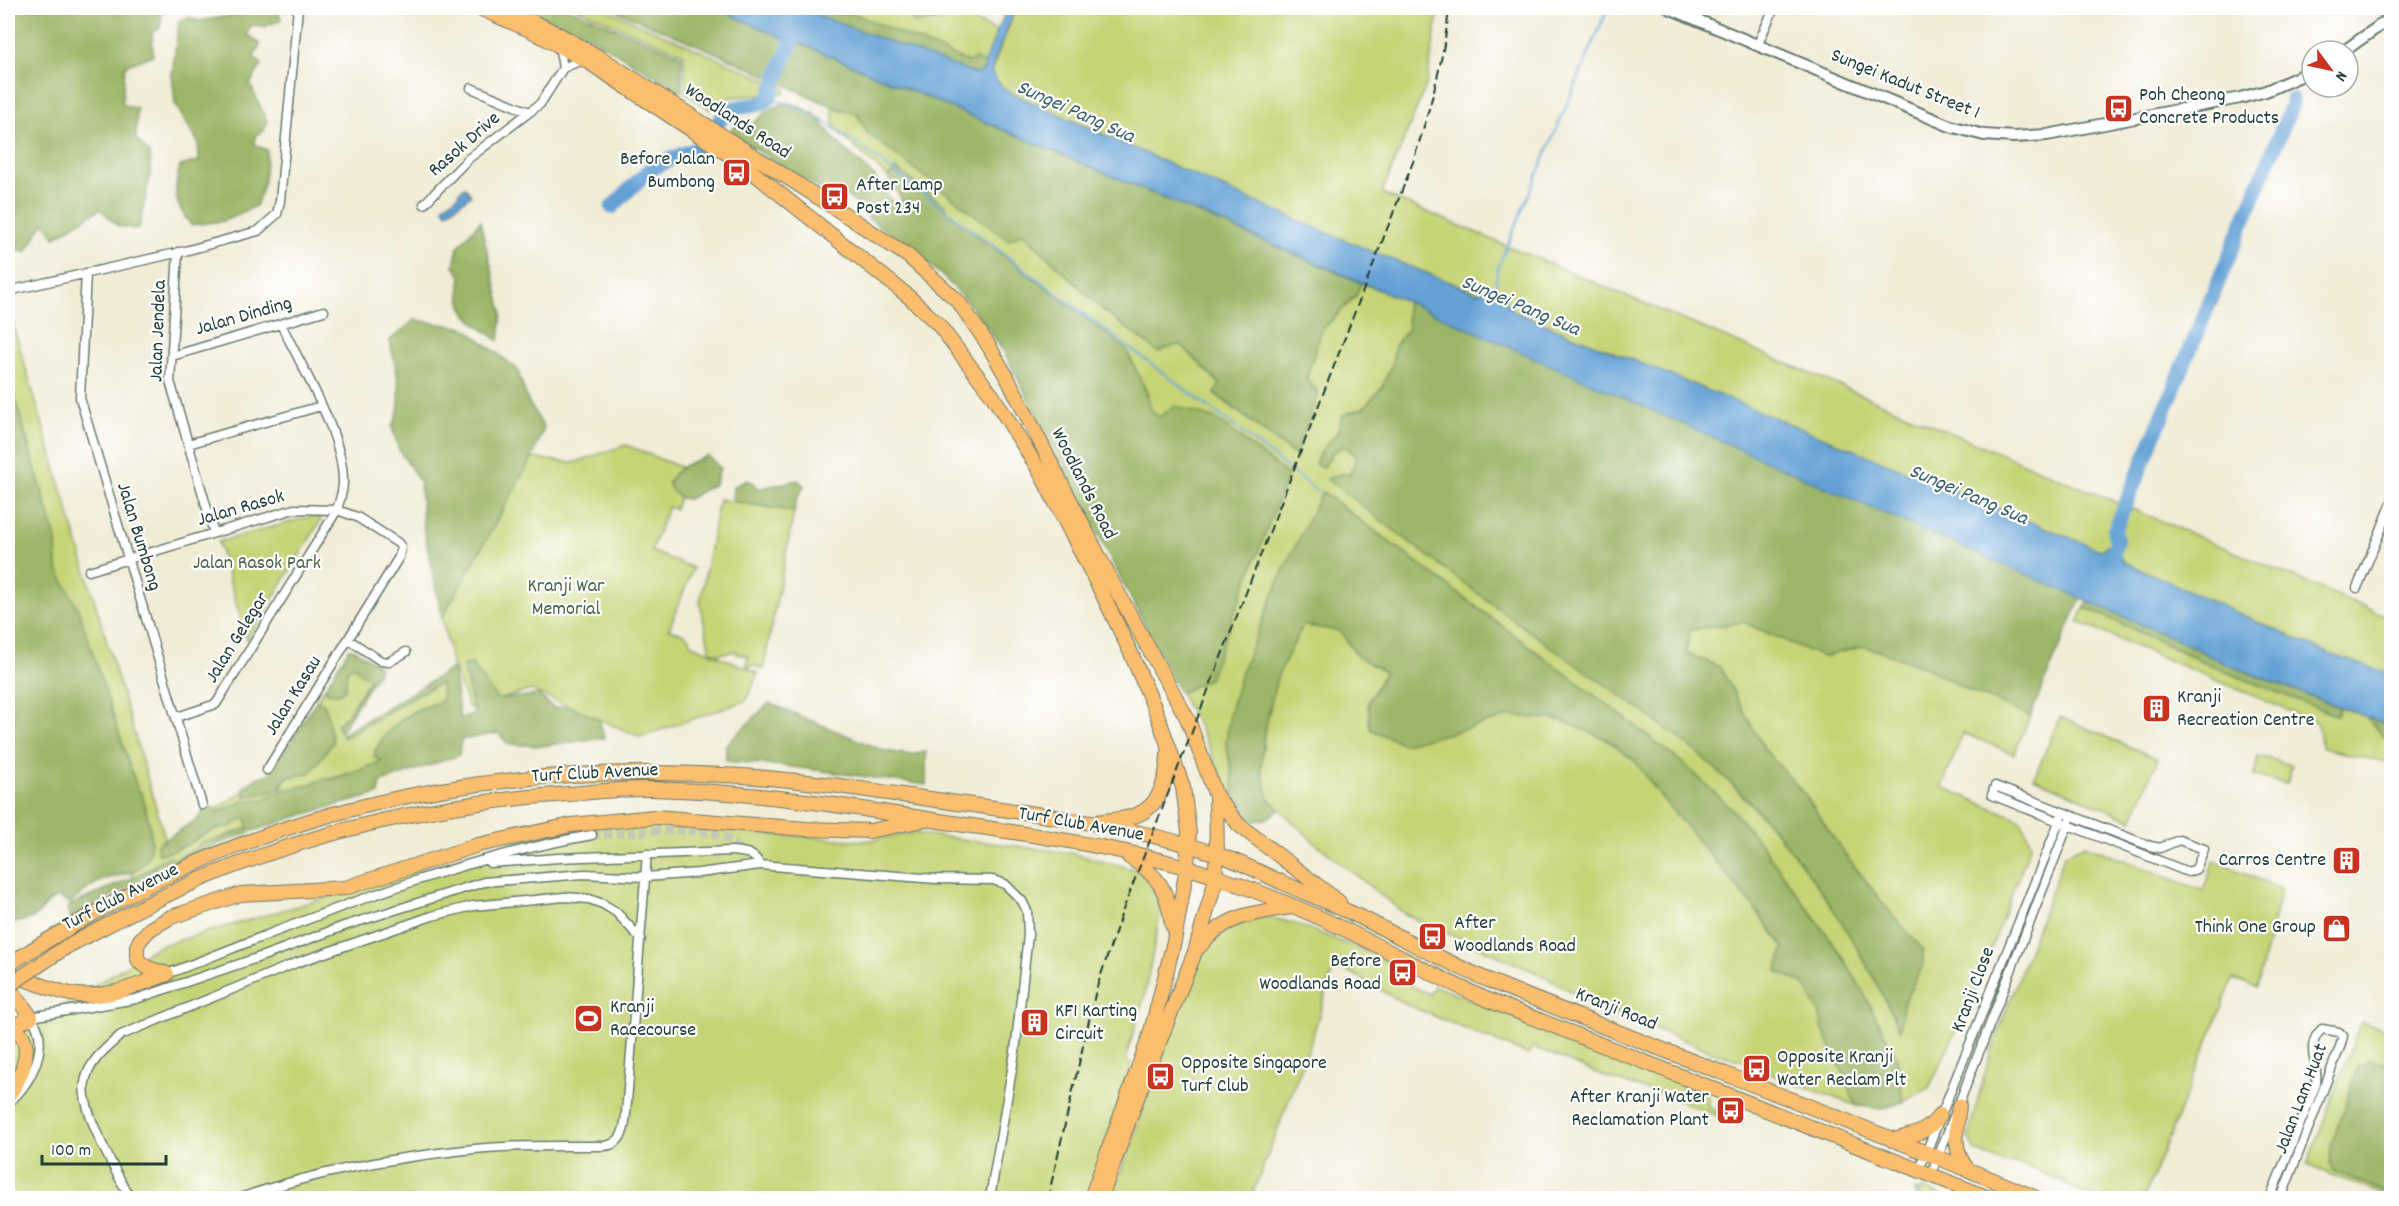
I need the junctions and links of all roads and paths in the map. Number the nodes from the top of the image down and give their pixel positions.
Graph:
1 (298, 8) edge
2 (479, 8) edge
3 (505, 8) edge
4 (1669, 8) edge
5 (1774, 8) edge
6 (2389, 15) edge
7 (2359, 39) edge
8 (554, 43) junction
9 (1758, 44) junction
10 (587, 61) junction
11 (563, 68) junction
12 (2300, 76) edge
13 (471, 87) dead end
14 (529, 112) junction
15 (424, 204) dead end
16 (860, 224) junction
17 (846, 245) junction
18 (178, 252) junction
19 (86, 273) junction
20 (8, 291) edge
21 (324, 311) dead end
22 (281, 324) junction
23 (172, 356) junction
24 (321, 406) junction
25 (188, 444) junction
26 (2391, 503) edge
27 (337, 510) junction
28 (214, 533) junction
29 (398, 543) joint
30 (128, 560) junction
31 (89, 571) dead end
32 (2357, 588) dead end
33 (349, 640) junction
34 (406, 652) dead end
35 (177, 717) junction
36 (1168, 749) junction
37 (267, 770) dead end
38 (1216, 796) junction
39 (202, 805) dead end
40 (929, 819) junction
41 (2065, 819) junction
42 (1092, 823) junction
43 (592, 835) tunnel mouth
44 (1188, 845) junction
45 (1111, 848) junction
46 (647, 854) junction
47 (1217, 855) junction
48 (473, 864) junction
49 (760, 865) junction
50 (1187, 867) junction
51 (1215, 876) junction
52 (645, 877) junction
53 (1293, 907) junction
54 (1358, 916) junction
55 (641, 939) junction
56 (1174, 940) junction
57 (1195, 952) junction
58 (8, 964) edge
59 (8, 974) edge
60 (167, 974) junction
61 (8, 986) edge
62 (31, 1017) junction
63 (9, 1028) edge
64 (8, 1096) edge
65 (8, 1103) edge
66 (1959, 1106) junction
67 (1940, 1115) junction
68 (1892, 1140) junction
69 (1931, 1156) junction
70 (1969, 1171) junction
71 (1925, 1173) junction
72 (130, 1198) edge
73 (240, 1198) edge
74 (990, 1198) edge
75 (1091, 1198) edge
76 (1101, 1198) edge
77 (1989, 1198) edge
78 (2036, 1198) edge
79 (2270, 1198) edge
80 (2282, 1198) edge

1 - 18 street
2 - 8 main road, Woodlands Road
3 - 16 main road, Woodlands Road
4 - 9 street, Sungei Kadut Street 1
5 - 9 street
6 - 7 street
8 - 10 main road, Woodlands Road
8 - 11 street
9 - 12 street, Sungei Kadut Street 1
10 - 11 street
10 - 17 main road, Woodlands Road
11 - 14 street, Rasok Drive
13 - 14 street, Rasok Drive
14 - 15 street, Rasok Drive
16 - 17 main road
16 - 38 main road, Woodlands Road
17 - 36 main road, Woodlands Road
18 - 19 street
18 - 23 street, Jalan Jendela
19 - 20 street
19 - 30 street, Jalan Bumbong
21 - 22 street, Jalan Dinding
22 - 23 street, Jalan Dinding
22 - 24 street, Jalan Gelegar
23 - 25 street, Jalan Jendela
24 - 25 street
24 - 27 street, Jalan Gelegar
25 - 28 street, Jalan Jendela
26 - 32 street
27 - 28 street, Jalan Rasok
27 - 29 street, Jalan Rasok
27 - 35 street, Jalan Gelegar
28 - 30 street, Jalan Rasok
29 - 33 street, Jalan Kasau
30 - 31 street, Jalan Rasok
30 - 35 street, Jalan Bumbong
33 - 34 street
33 - 37 street, Jalan Kasau
35 - 39 street, Jalan Bumbong
36 - 42 main road
36 - 44 main road, Woodlands Road
38 - 47 main road, Woodlands Road
38 - 54 main road
40 - 45 main road, Turf Club Avenue
40 - 60 main road
40 - 61 main road, Turf Club Avenue, bridge
41 - 41 street
41 - 41 street
41 - 66 street, Kranji Close
41 - 67 street, Kranji Close
42 - 44 main road, Turf Club Avenue
42 - 58 main road, Turf Club Avenue
43 - 48 street
44 - 47 main road, Kranji Road
44 - 50 main road, Woodlands Road
45 - 50 main road, Turf Club Avenue
45 - 56 main road
46 - 48 street
46 - 49 street
46 - 52 street
47 - 51 main road, Woodlands Road
47 - 54 main road, Kranji Road
48 - 60 street
49 - 52 street
49 - 74 street
50 - 51 main road, Turf Club Avenue
50 - 56 main road, Woodlands Road
51 - 53 main road, Kranji Road
51 - 57 main road, Woodlands Road
52 - 55 street
52 - 62 street
53 - 57 main road
53 - 71 main road, Kranji Road
54 - 68 main road, Kranji Road
55 - 72 street
55 - 73 street
56 - 75 main road, Woodlands Road
57 - 76 main road, Woodlands Road
59 - 60 main road
61 - 62 main road
62 - 63 main road
62 - 65 street
63 - 64 main road
66 - 69 street, Kranji Close
66 - 70 main road
67 - 68 main road
67 - 69 street, Kranji Close
68 - 69 main road, Kranji Road
69 - 70 main road, Kranji Road
69 - 71 street, Kranji Close
70 - 78 main road, Kranji Road
71 - 77 main road, Kranji Road
79 - 80 street, Jalan Lam Huat

